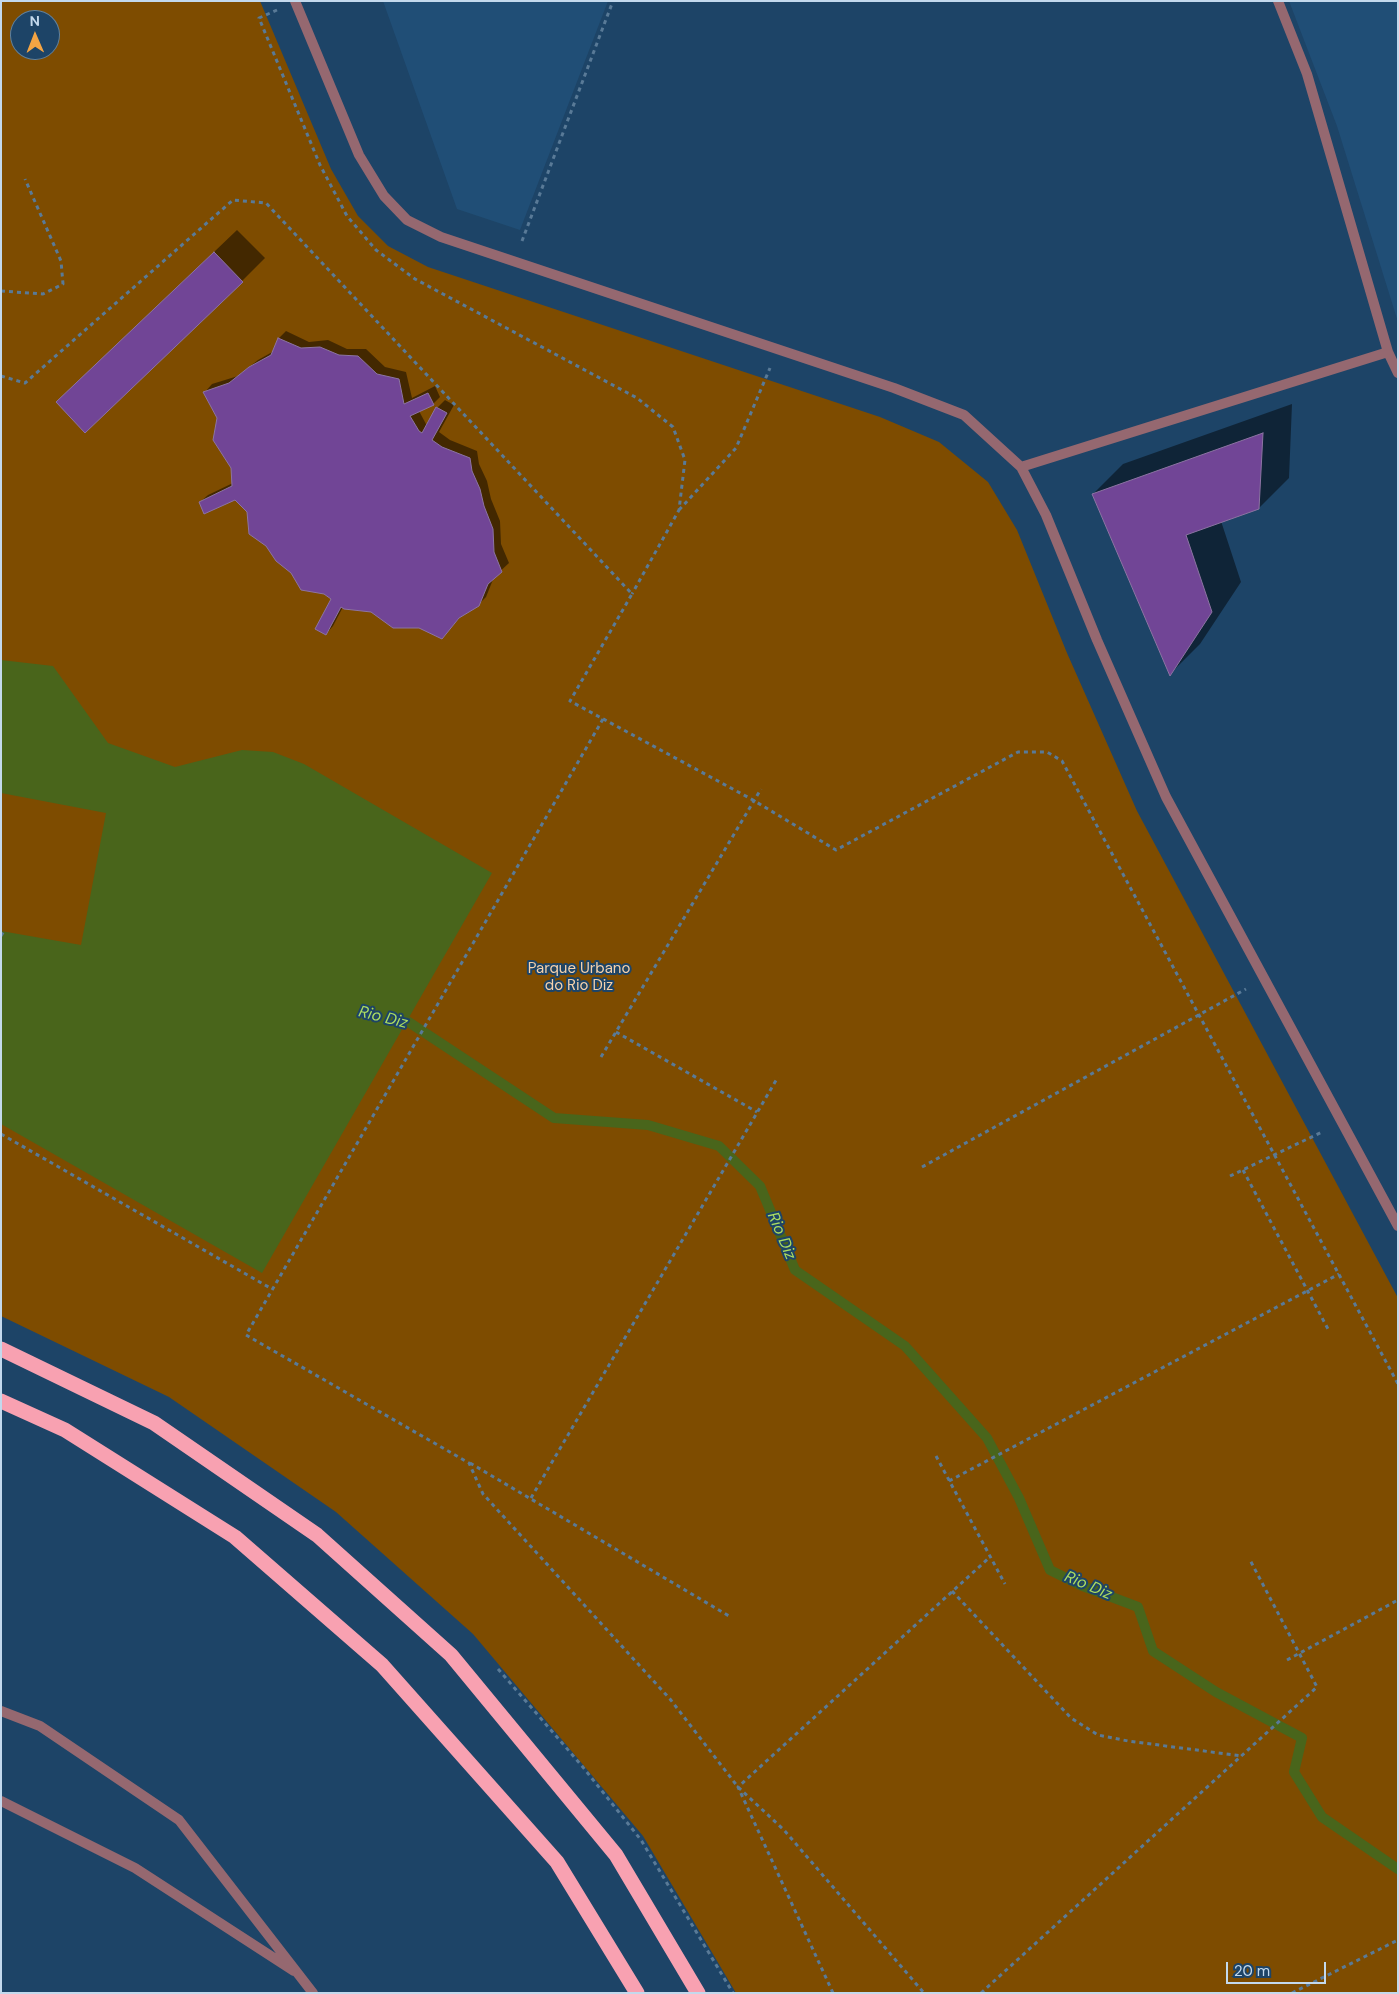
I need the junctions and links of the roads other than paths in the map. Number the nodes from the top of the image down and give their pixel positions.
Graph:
1 (1278, 1) edge
2 (295, 2) edge
3 (1388, 352) junction
4 (1398, 373) edge
5 (1021, 467) junction
6 (1398, 1226) edge
7 (1, 1349) edge
8 (1, 1401) edge
9 (1, 1711) edge
10 (1, 1801) edge
11 (302, 1976) junction
12 (314, 1993) edge
13 (637, 1993) edge
14 (698, 1993) edge

1 - 3 street
2 - 5 street
3 - 4 street
3 - 5 street
5 - 6 street
7 - 14 highway
8 - 13 highway
9 - 11 street
10 - 11 street
11 - 12 street

